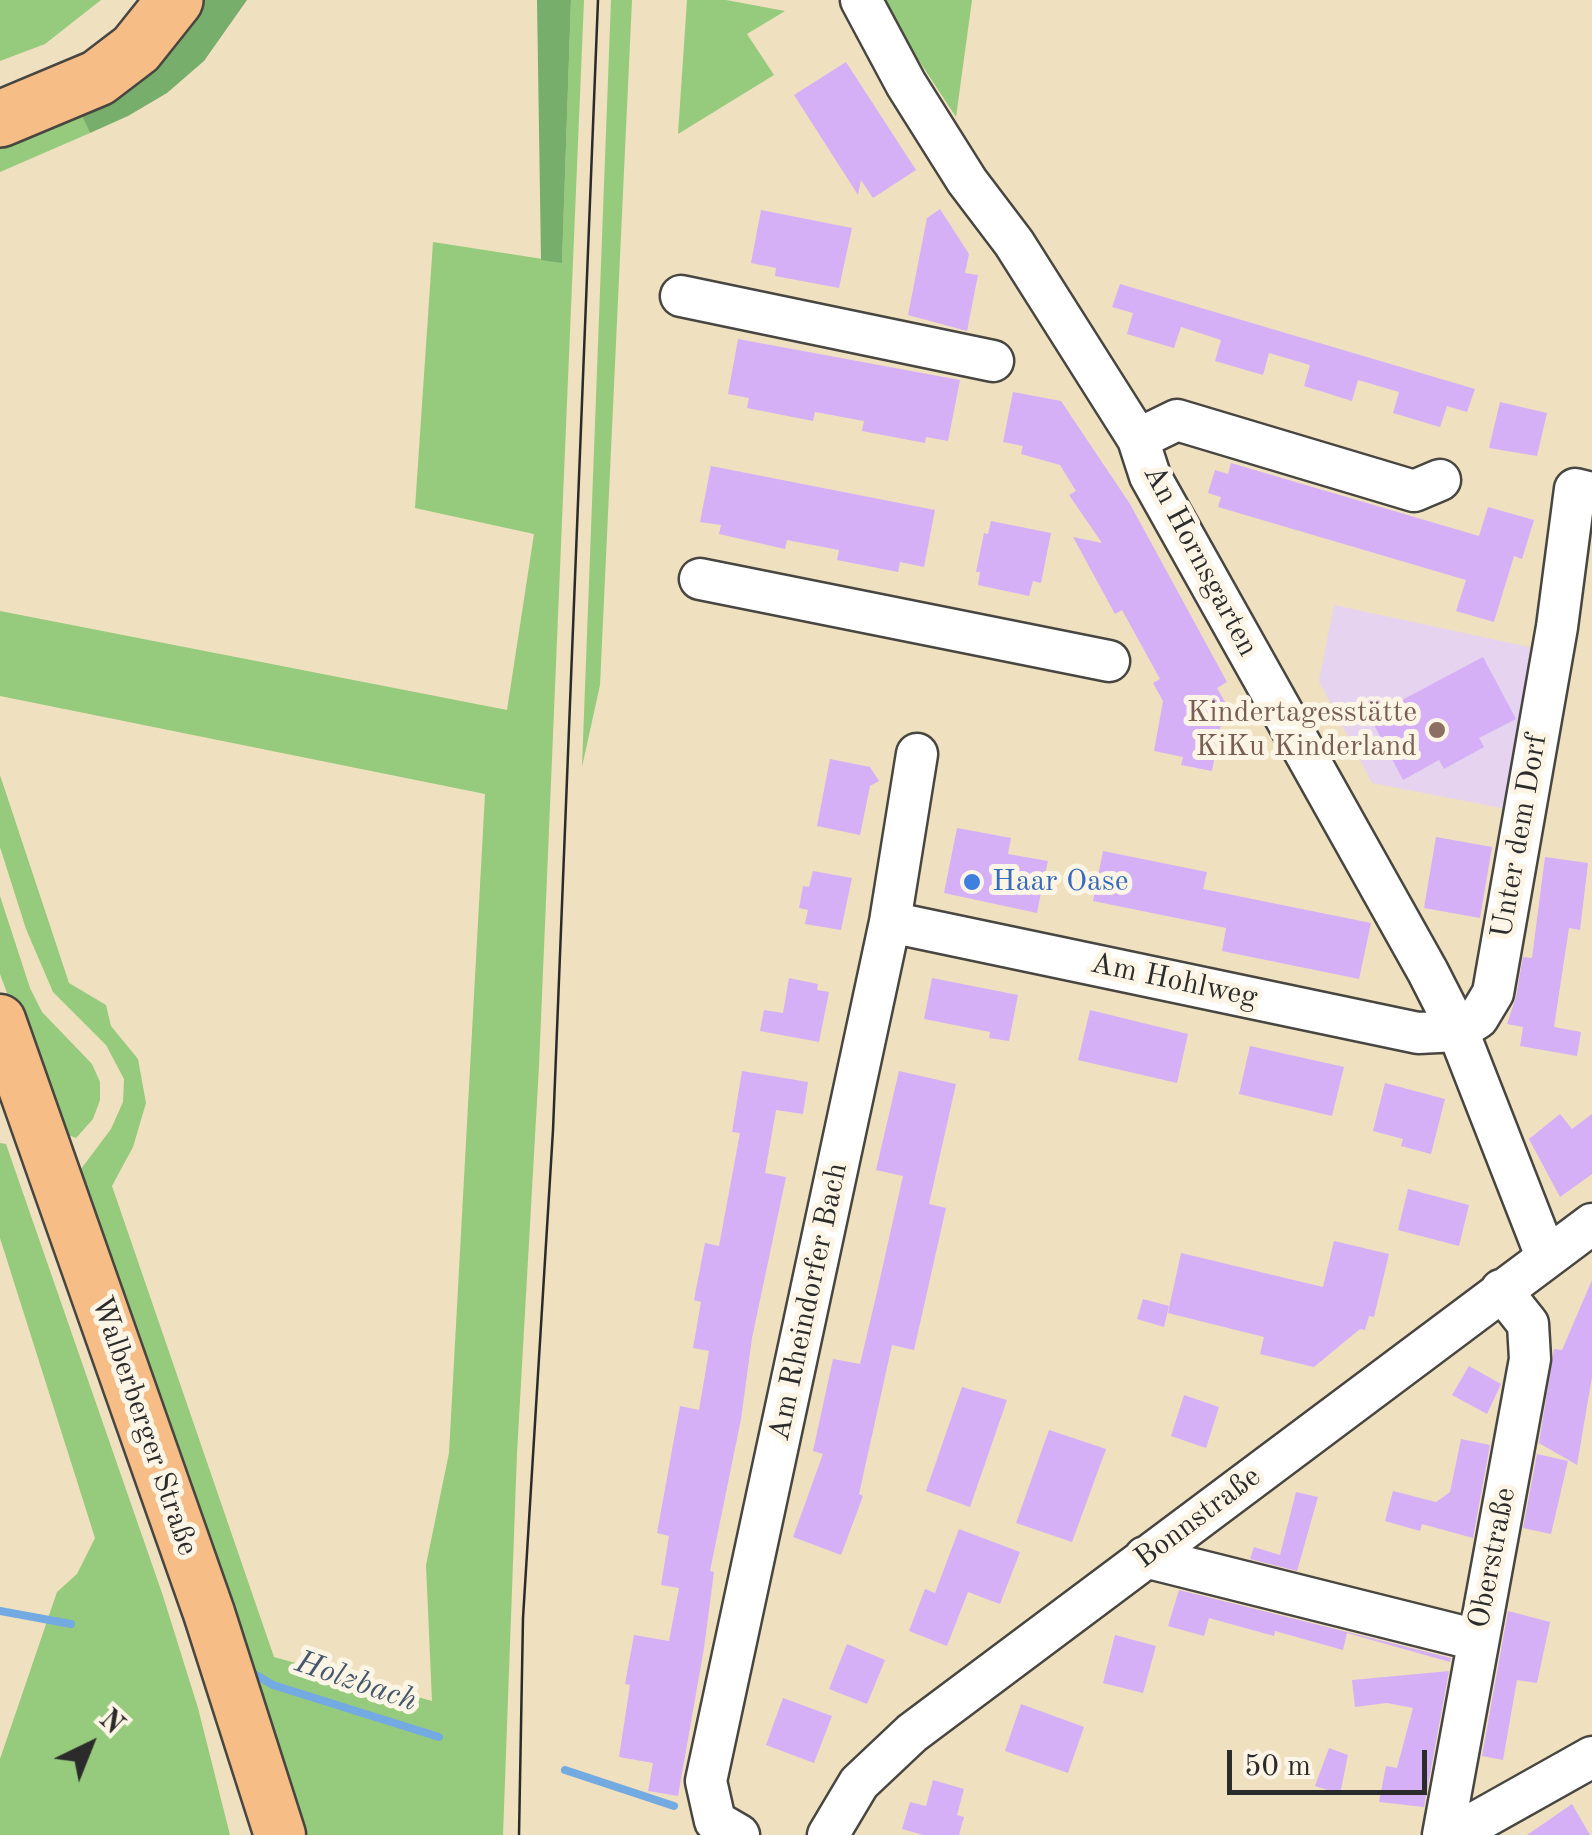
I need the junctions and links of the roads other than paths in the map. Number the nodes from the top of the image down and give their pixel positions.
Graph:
1 (132, 0) edge
2 (175, 0) edge
3 (861, 0) edge
4 (0, 84) edge
5 (0, 120) edge
6 (680, 296) dead end
7 (993, 361) dead end
8 (1138, 439) junction
9 (1440, 480) dead end
10 (1592, 493) edge
11 (700, 579) dead end
12 (1574, 630) edge
13 (1109, 661) dead end
14 (917, 754) dead end
15 (890, 922) junction
16 (0, 1020) edge
17 (1458, 1031) junction
18 (1588, 1232) edge
19 (1546, 1256) junction
20 (1501, 1290) junction
21 (1145, 1557) junction
22 (1477, 1640) junction
23 (1592, 1757) edge
24 (280, 1835) edge
25 (739, 1835) edge
26 (828, 1835) edge
27 (1443, 1835) edge
28 (1453, 1835) edge

1 - 4 highway
2 - 5 highway
3 - 8 street, An Hornsgarten
6 - 7 street
8 - 9 street
8 - 17 street, An Hornsgarten
10 - 12 street, Unter dem Dorf
11 - 13 street
12 - 17 street, Unter dem Dorf
14 - 15 street, Am Rheindorfer Bach
15 - 17 street, Am Hohlweg
15 - 25 street, Am Rheindorfer Bach
16 - 24 main road, Walberberger Straße
17 - 19 street, An Hornsgarten
18 - 19 street, Bonnstraße
19 - 20 street, Bonnstraße
20 - 21 street, Bonnstraße
20 - 22 street, Oberstraße
21 - 22 street
21 - 26 street, Bonnstraße
22 - 27 street, Oberstraße
23 - 28 street

